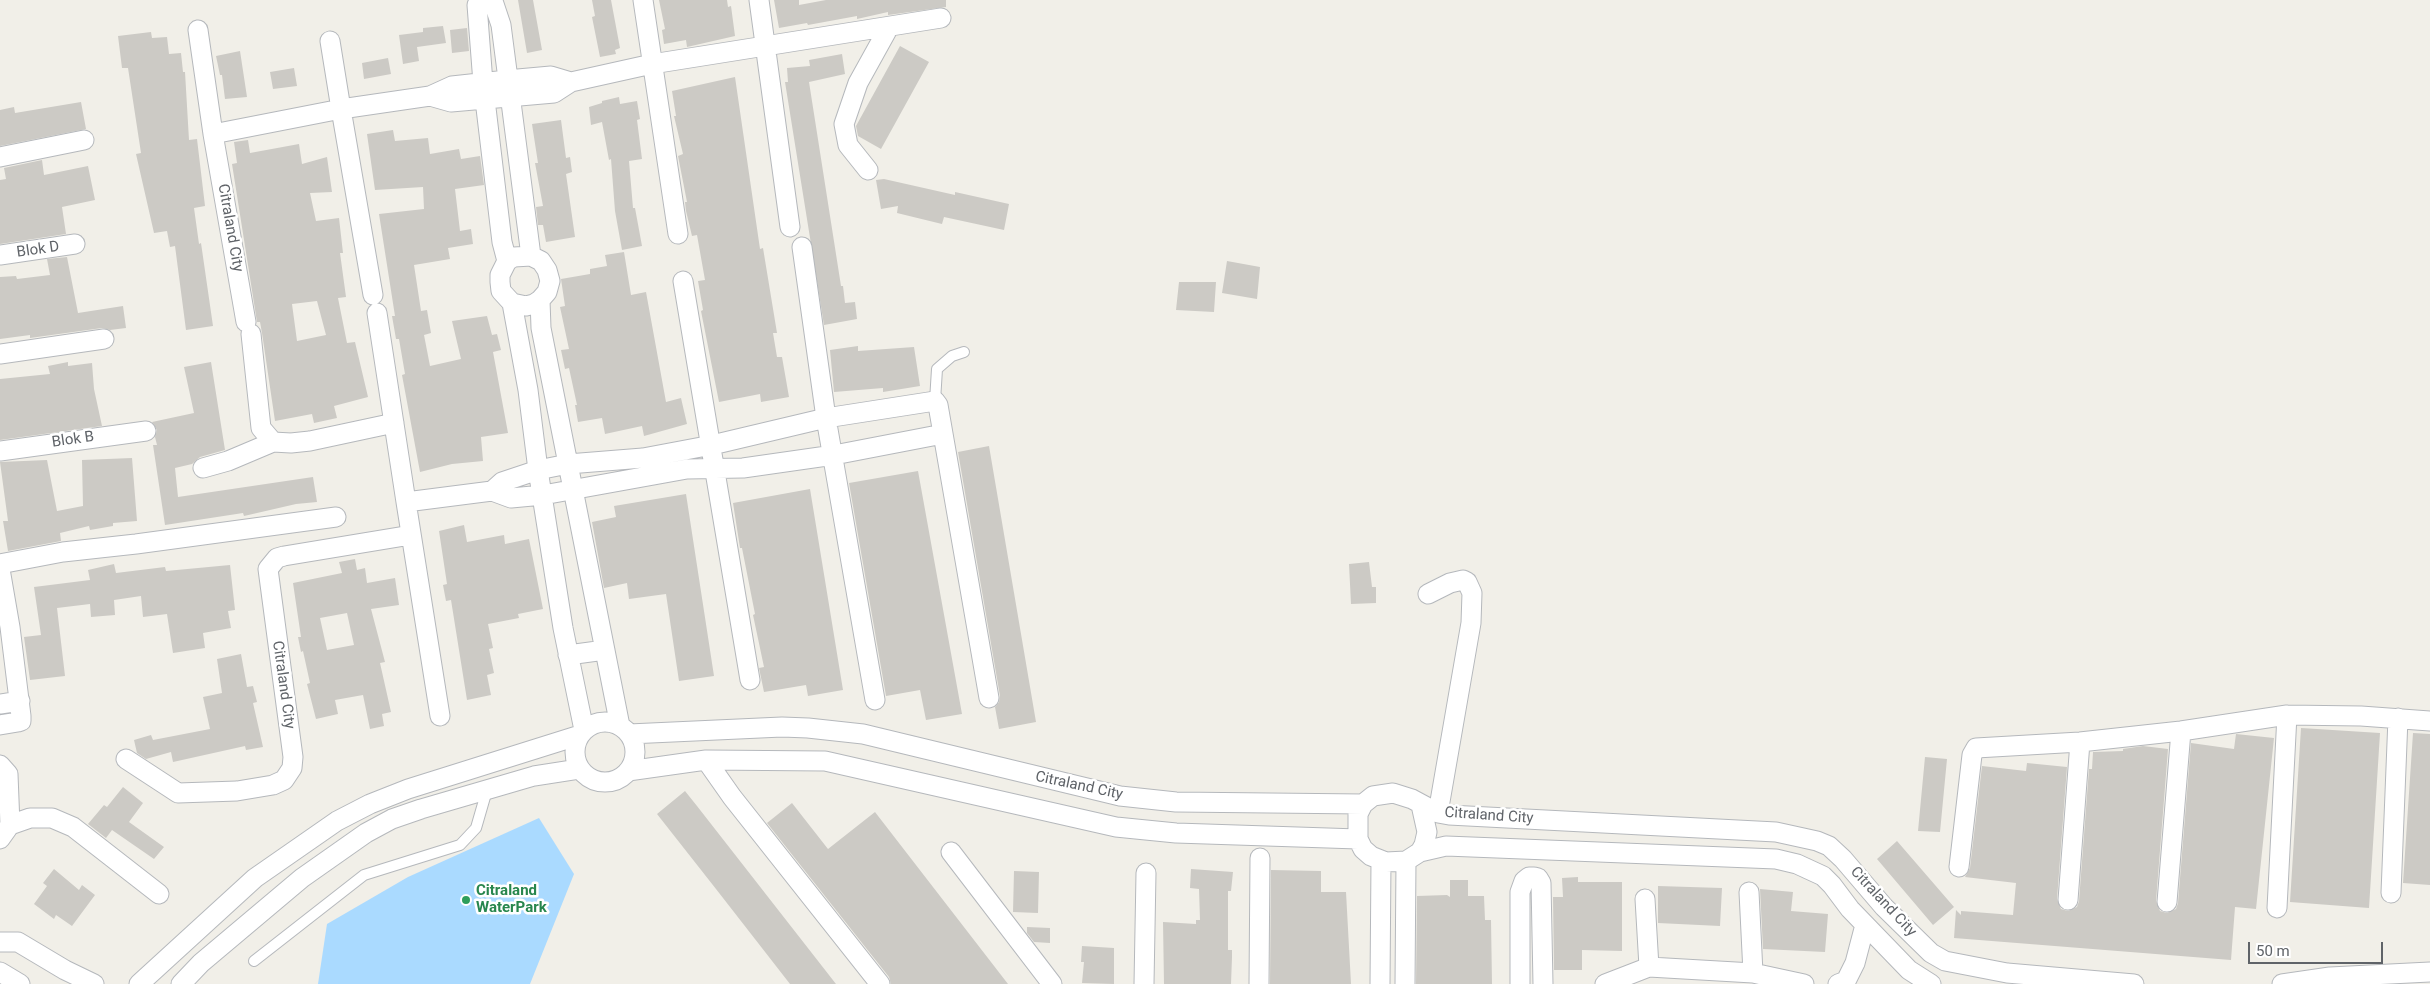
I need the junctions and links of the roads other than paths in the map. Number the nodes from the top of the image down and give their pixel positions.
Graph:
1 (481, 0) edge
2 (491, 0) edge
3 (643, 0) edge
4 (759, 0) edge
5 (941, 18) dead end
6 (890, 27) junction
7 (198, 30) dead end
8 (330, 41) dead end
9 (766, 46) junction
10 (652, 64) junction
11 (508, 88) junction
12 (484, 90) junction
13 (341, 109) junction
14 (213, 134) junction
15 (84, 140) dead end
16 (0, 157) edge
17 (868, 170) dead end
18 (790, 227) dead end
19 (678, 234) dead end
20 (76, 244) dead end
21 (802, 247) dead end
22 (0, 255) edge
23 (531, 256) junction
24 (507, 262) junction
25 (683, 281) dead end
26 (373, 295) dead end
27 (540, 300) junction
28 (512, 303) junction
29 (377, 313) dead end
30 (104, 339) dead end
31 (964, 352) dead end
32 (0, 354) edge
33 (935, 401) junction
34 (826, 418) junction
35 (394, 423) junction
36 (146, 431) dead end
37 (943, 434) junction
38 (273, 442) junction
39 (712, 445) junction
40 (0, 451) edge
41 (834, 455) junction
42 (568, 464) junction
43 (716, 467) junction
44 (202, 468) dead end
45 (538, 470) junction
46 (573, 489) junction
47 (492, 491) junction
48 (543, 495) junction
49 (406, 502) junction
50 (336, 517) dead end
51 (412, 535) junction
52 (0, 564) edge
53 (0, 569) edge
54 (1428, 594) dead end
55 (605, 650) junction
56 (568, 656) junction
57 (750, 680) dead end
58 (989, 698) dead end
59 (875, 700) dead end
60 (20, 701) junction
61 (0, 704) edge
62 (2287, 715) junction
63 (440, 716) dead end
64 (2398, 718) junction
65 (2430, 721) edge
66 (0, 725) edge
67 (747, 728) junction
68 (624, 730) junction
69 (2181, 731) junction
70 (582, 732) junction
71 (2080, 742) junction
72 (126, 759) dead end
73 (747, 759) junction
74 (706, 760) junction
75 (0, 765) edge
76 (580, 769) junction
77 (628, 771) junction
78 (486, 790) junction
79 (1363, 804) junction
80 (1429, 809) junction
81 (5, 832) edge
82 (1358, 839) junction
83 (952, 852) dead end
84 (1413, 856) junction
85 (1260, 858) dead end
86 (1380, 860) junction
87 (1959, 867) dead end
88 (1146, 873) dead end
89 (1749, 892) dead end
90 (2391, 893) dead end
91 (159, 894) dead end
92 (1645, 899) dead end
93 (2068, 900) dead end
94 (2167, 902) dead end
95 (2277, 908) dead end
96 (1865, 925) junction
97 (0, 942) edge
98 (254, 961) dead end
99 (1649, 967) junction
100 (0, 972) edge
101 (2430, 972) edge
102 (1752, 974) junction
103 (2006, 979) edge
104 (20, 984) edge
105 (94, 984) edge
106 (139, 984) edge
107 (181, 984) edge
108 (880, 984) edge
109 (1052, 984) edge
110 (1144, 984) edge
111 (1259, 984) edge
112 (1380, 984) edge
113 (1405, 984) edge
114 (1520, 984) edge
115 (1543, 984) edge
116 (1604, 984) edge
117 (1804, 984) edge
118 (1838, 984) edge
119 (1931, 984) edge
120 (2134, 984) edge
121 (2282, 984) edge

1 - 12 street
2 - 11 street
3 - 10 street
4 - 9 street
5 - 6 street
6 - 9 street
6 - 17 street
7 - 14 street, Citraland City
8 - 13 street
9 - 10 street
9 - 18 street
10 - 11 street
10 - 19 street
11 - 12 street
11 - 23 street
12 - 13 street
12 - 24 street
13 - 14 street
13 - 26 street
14 - 38 street, Citraland City
15 - 16 street
20 - 22 street, Blok D
21 - 34 street
23 - 24 street
23 - 27 street
24 - 28 street
25 - 39 street
27 - 28 street
27 - 42 street
28 - 45 street
29 - 35 street
30 - 32 street
31 - 33 lane
33 - 34 street
33 - 37 street
34 - 39 street
34 - 41 street
35 - 38 street
35 - 49 street
36 - 40 street, Blok B
37 - 41 street
37 - 58 street
38 - 44 street
39 - 42 street
39 - 43 street
41 - 43 street
41 - 59 street
42 - 45 street
42 - 46 street
43 - 46 street
43 - 57 street
45 - 47 street
45 - 48 street
46 - 48 street
46 - 55 street
47 - 48 street
47 - 49 street
48 - 56 street
49 - 51 street
50 - 52 street
51 - 63 street
51 - 72 street, Citraland City
53 - 60 street
54 - 80 street
55 - 56 street
55 - 68 street
56 - 70 street
60 - 61 street
60 - 66 street
62 - 64 street
62 - 69 street
62 - 95 street
64 - 65 street
64 - 90 street
67 - 68 street, Citraland City
67 - 73 street
67 - 79 street, Citraland City
68 - 70 street, Citraland City
68 - 77 street
69 - 71 street
69 - 94 street
70 - 76 street
70 - 106 street, Citraland City
71 - 87 street
71 - 93 street
73 - 74 street, Citraland City
73 - 82 street, Citraland City
74 - 77 street, Citraland City
74 - 108 street
75 - 81 street
76 - 77 street, Citraland City
76 - 78 street
78 - 98 lane
78 - 107 street
79 - 80 street, Citraland City
79 - 82 street
80 - 84 street
80 - 103 street, Citraland City
81 - 91 street
82 - 86 street
83 - 109 street
84 - 86 street, Citraland City
84 - 96 street, Citraland City
84 - 113 street
85 - 111 street
86 - 112 street
88 - 110 street
89 - 102 street
92 - 99 street
96 - 118 street
96 - 119 street, Citraland City
97 - 105 street
99 - 102 street
99 - 116 street
100 - 104 street
101 - 121 street
102 - 117 street
103 - 120 street, Citraland City
114 - 115 street

